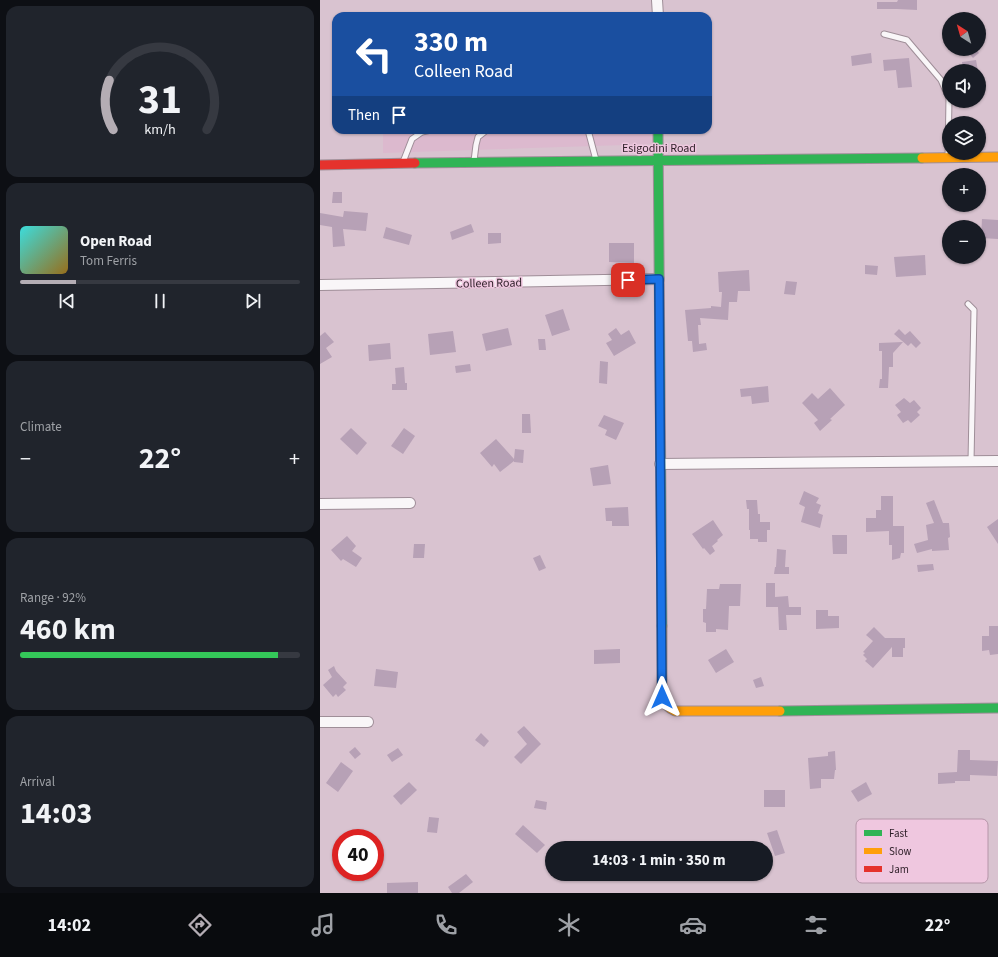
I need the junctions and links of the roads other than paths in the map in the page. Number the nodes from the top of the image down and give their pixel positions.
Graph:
1 (657, 0) edge
2 (658, 12) edge
3 (884, 34) dead end
4 (949, 116) edge
5 (419, 134) edge
6 (482, 134) edge
7 (589, 134) edge
8 (658, 134) edge
9 (986, 157) edge
10 (998, 157) edge
11 (942, 158) edge
12 (596, 160) junction
13 (658, 160) junction
14 (403, 162) junction
15 (474, 162) junction
16 (320, 165) edge
17 (659, 279) junction
18 (320, 286) edge
19 (968, 304) dead end
20 (971, 461) junction
21 (998, 461) edge
22 (660, 464) junction
23 (410, 503) dead end
24 (320, 504) edge
25 (998, 708) edge
26 (320, 722) edge
27 (368, 722) dead end

1 - 2 street
3 - 4 lane
5 - 14 lane
6 - 15 lane
7 - 12 lane
8 - 13 street
9 - 10 street, Esigodini Road
11 - 13 street, Esigodini Road
12 - 13 street, Esigodini Road
12 - 15 street, Esigodini Road
13 - 17 street
14 - 15 street, Esigodini Road
14 - 16 street, Esigodini Road
17 - 18 street, Colleen Road
17 - 22 street
19 - 20 lane
20 - 21 street
20 - 22 street
22 - 25 street
23 - 24 street
26 - 27 street

